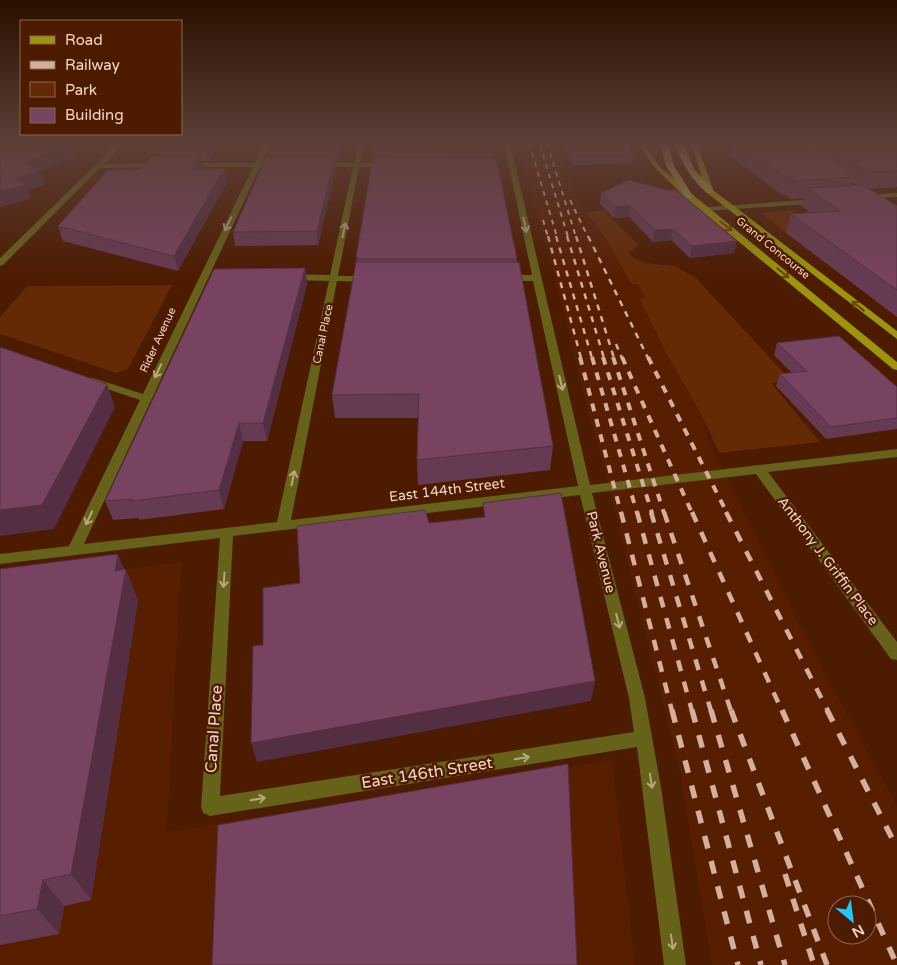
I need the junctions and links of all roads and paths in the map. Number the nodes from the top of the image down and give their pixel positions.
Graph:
1 (77, 188) edge
2 (247, 188) edge
3 (352, 188) edge
4 (514, 188) edge
5 (680, 188) edge
6 (684, 188) edge
7 (706, 188) edge
8 (709, 188) edge
9 (710, 191) junction
10 (897, 195) edge
11 (689, 196) junction
12 (824, 200) edge
13 (880, 206) edge
14 (731, 207) junction
15 (706, 209) junction
16 (0, 263) edge
17 (276, 277) edge
18 (334, 278) junction
19 (490, 278) edge
20 (537, 278) junction
21 (374, 279) edge
22 (897, 336) edge
23 (897, 367) edge
24 (82, 377) edge
25 (145, 398) junction
26 (897, 453) edge
27 (755, 469) junction
28 (585, 489) junction
29 (283, 526) junction
30 (227, 531) junction
31 (74, 550) junction
32 (0, 559) edge
33 (897, 654) edge
34 (644, 738) junction
35 (210, 807) joint
36 (675, 965) edge

1 - 16 street
2 -> 25 street, Rider Avenue
18 -> 3 street, Canal Place
4 -> 20 street, Park Avenue
5 - 11 main road, Grand Concourse
6 - 11 highway
7 - 9 highway
8 - 9 main road
9 - 14 main road, Grand Concourse
10 - 13 street
11 - 15 main road, Grand Concourse
12 - 14 street
14 - 15 street
22 -> 14 main road, Grand Concourse
15 -> 23 main road, Grand Concourse
17 - 18 street
18 - 21 street
29 -> 18 street, Canal Place
19 - 20 street
20 -> 28 street, Park Avenue
24 - 25 street
25 -> 31 street, Rider Avenue
26 - 27 street, East 144th Street
27 - 28 street, East 144th Street
27 - 33 street, Anthony J. Griffin Place
28 - 29 street, East 144th Street
28 -> 34 street, Park Avenue
29 - 30 street, East 144th Street
30 - 31 street, East 144th Street
30 -> 35 street, Canal Place
31 - 32 street, East 144th Street
35 -> 34 street, East 146th Street
34 -> 36 street, Park Avenue

